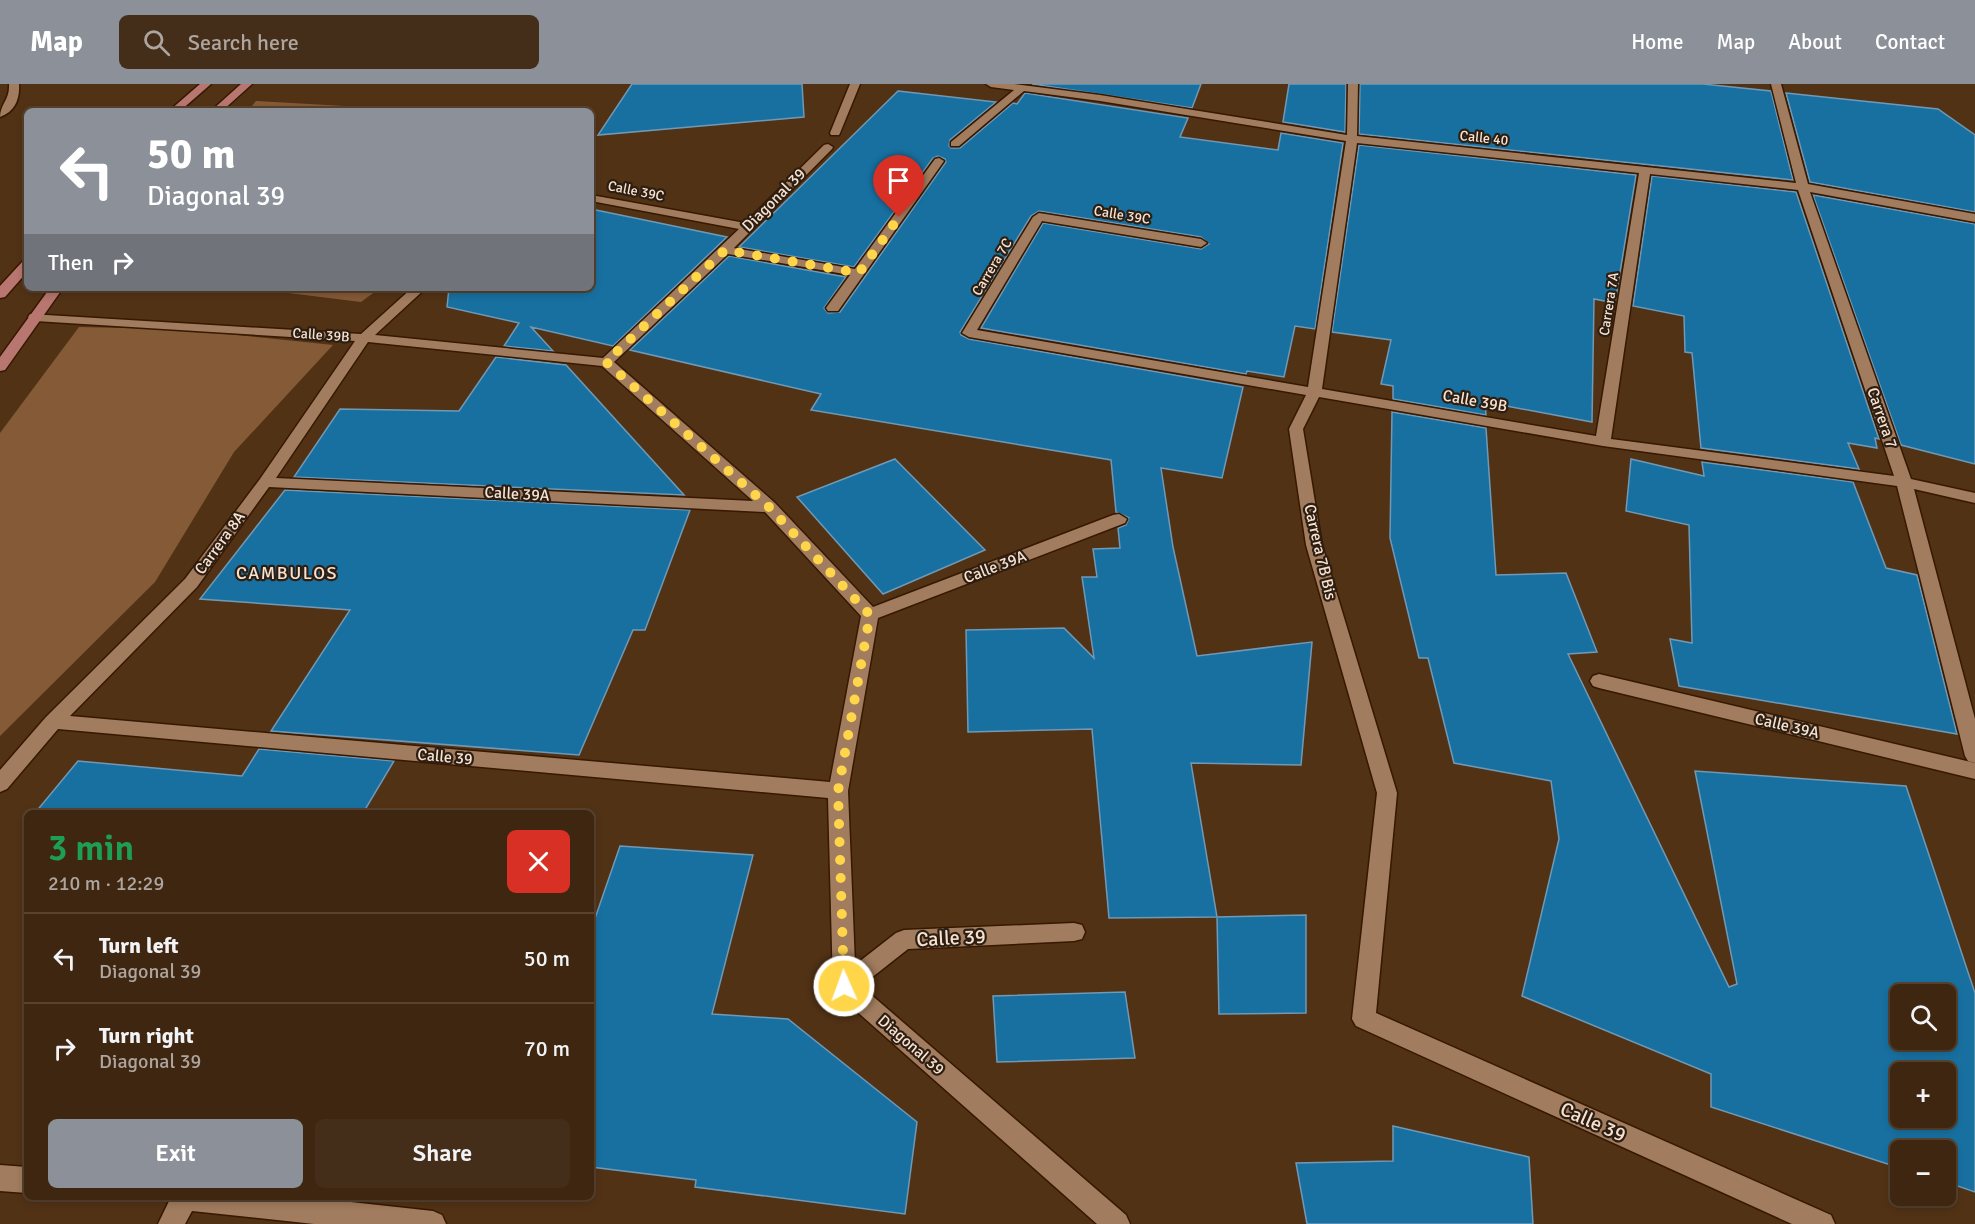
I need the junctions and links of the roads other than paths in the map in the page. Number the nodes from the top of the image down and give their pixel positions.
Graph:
1 (206, 84) edge
2 (247, 84) edge
3 (855, 84) edge
4 (991, 84) edge
5 (1104, 84) edge
6 (1353, 84) edge
7 (1776, 84) edge
8 (1022, 88) junction
9 (14, 89) edge
10 (0, 94) edge
11 (1100, 98) junction
12 (178, 108) edge
13 (219, 108) edge
14 (0, 114) edge
15 (835, 133) dead end
16 (1352, 139) junction
17 (955, 144) dead end
18 (828, 147) dead end
19 (939, 161) dead end
20 (1645, 171) junction
21 (1803, 187) junction
22 (594, 199) edge
23 (1039, 217) joint
24 (1975, 218) edge
25 (746, 226) junction
26 (1201, 243) dead end
27 (725, 250) junction
28 (24, 267) edge
29 (859, 273) junction
30 (55, 291) edge
31 (417, 291) edge
32 (0, 294) edge
33 (833, 308) dead end
34 (35, 317) junction
35 (969, 333) joint
36 (364, 338) junction
37 (606, 362) junction
38 (0, 368) edge
39 (1315, 391) junction
40 (1603, 442) junction
41 (265, 482) junction
42 (1904, 482) junction
43 (1975, 498) edge
44 (769, 507) junction
45 (1119, 519) dead end
46 (870, 615) junction
47 (1599, 681) dead end
48 (53, 722) junction
49 (1975, 756) edge
50 (1975, 771) edge
51 (0, 784) edge
52 (838, 791) junction
53 (1074, 932) dead end
54 (844, 986) junction
55 (1364, 1019) joint
56 (0, 1178) edge
57 (24, 1180) edge
58 (184, 1200) edge
59 (213, 1200) edge
60 (1796, 1219) edge
61 (171, 1224) edge
62 (433, 1224) edge
63 (1117, 1224) edge
64 (1822, 1224) edge

1 - 12 main road
2 - 13 main road
3 - 15 street
4 - 8 street, Calle 40
5 - 11 street
6 - 16 street, Carrera 7B Bis
7 - 21 street, Carrera 7
8 - 11 street, Calle 40
8 - 17 street
9 - 10 street
9 - 14 street
11 - 16 street, Calle 40
16 - 20 street, Calle 40
16 - 39 street, Carrera 7B Bis
18 - 25 street, Diagonal 39
19 - 29 street
20 - 21 street, Calle 40
20 - 40 street, Carrera 7A
21 - 24 street, Calle 40
21 - 42 street, Carrera 7
22 - 25 street, Calle 39C
23 - 26 street, Calle 39C
23 - 35 street, Carrera 7C
25 - 27 street, Diagonal 39
27 - 29 street
27 - 37 street, Diagonal 39
28 - 32 main road
29 - 33 street
30 - 34 main road
31 - 36 street, Carrera 8A
34 - 36 street, Calle 39B
34 - 38 main road
35 - 39 street, Calle 39B
36 - 37 street, Calle 39B
36 - 41 street, Carrera 8A
37 - 44 street
39 - 40 street, Calle 39B
39 - 55 street, Carrera 7B Bis
40 - 42 street, Calle 39B
41 - 44 street, Calle 39A
41 - 48 street, Carrera 8A
42 - 43 street, Calle 39B
42 - 49 street, Carrera 7
44 - 46 street
45 - 46 street, Calle 39A
46 - 52 street
47 - 50 street, Calle 39A
48 - 51 street, Carrera 8A
48 - 52 street, Calle 39
52 - 54 street
53 - 54 street, Calle 39
54 - 63 street, Diagonal 39
55 - 60 street, Calle 39
56 - 57 street
58 - 61 street
59 - 62 street
60 - 64 street, Calle 39

